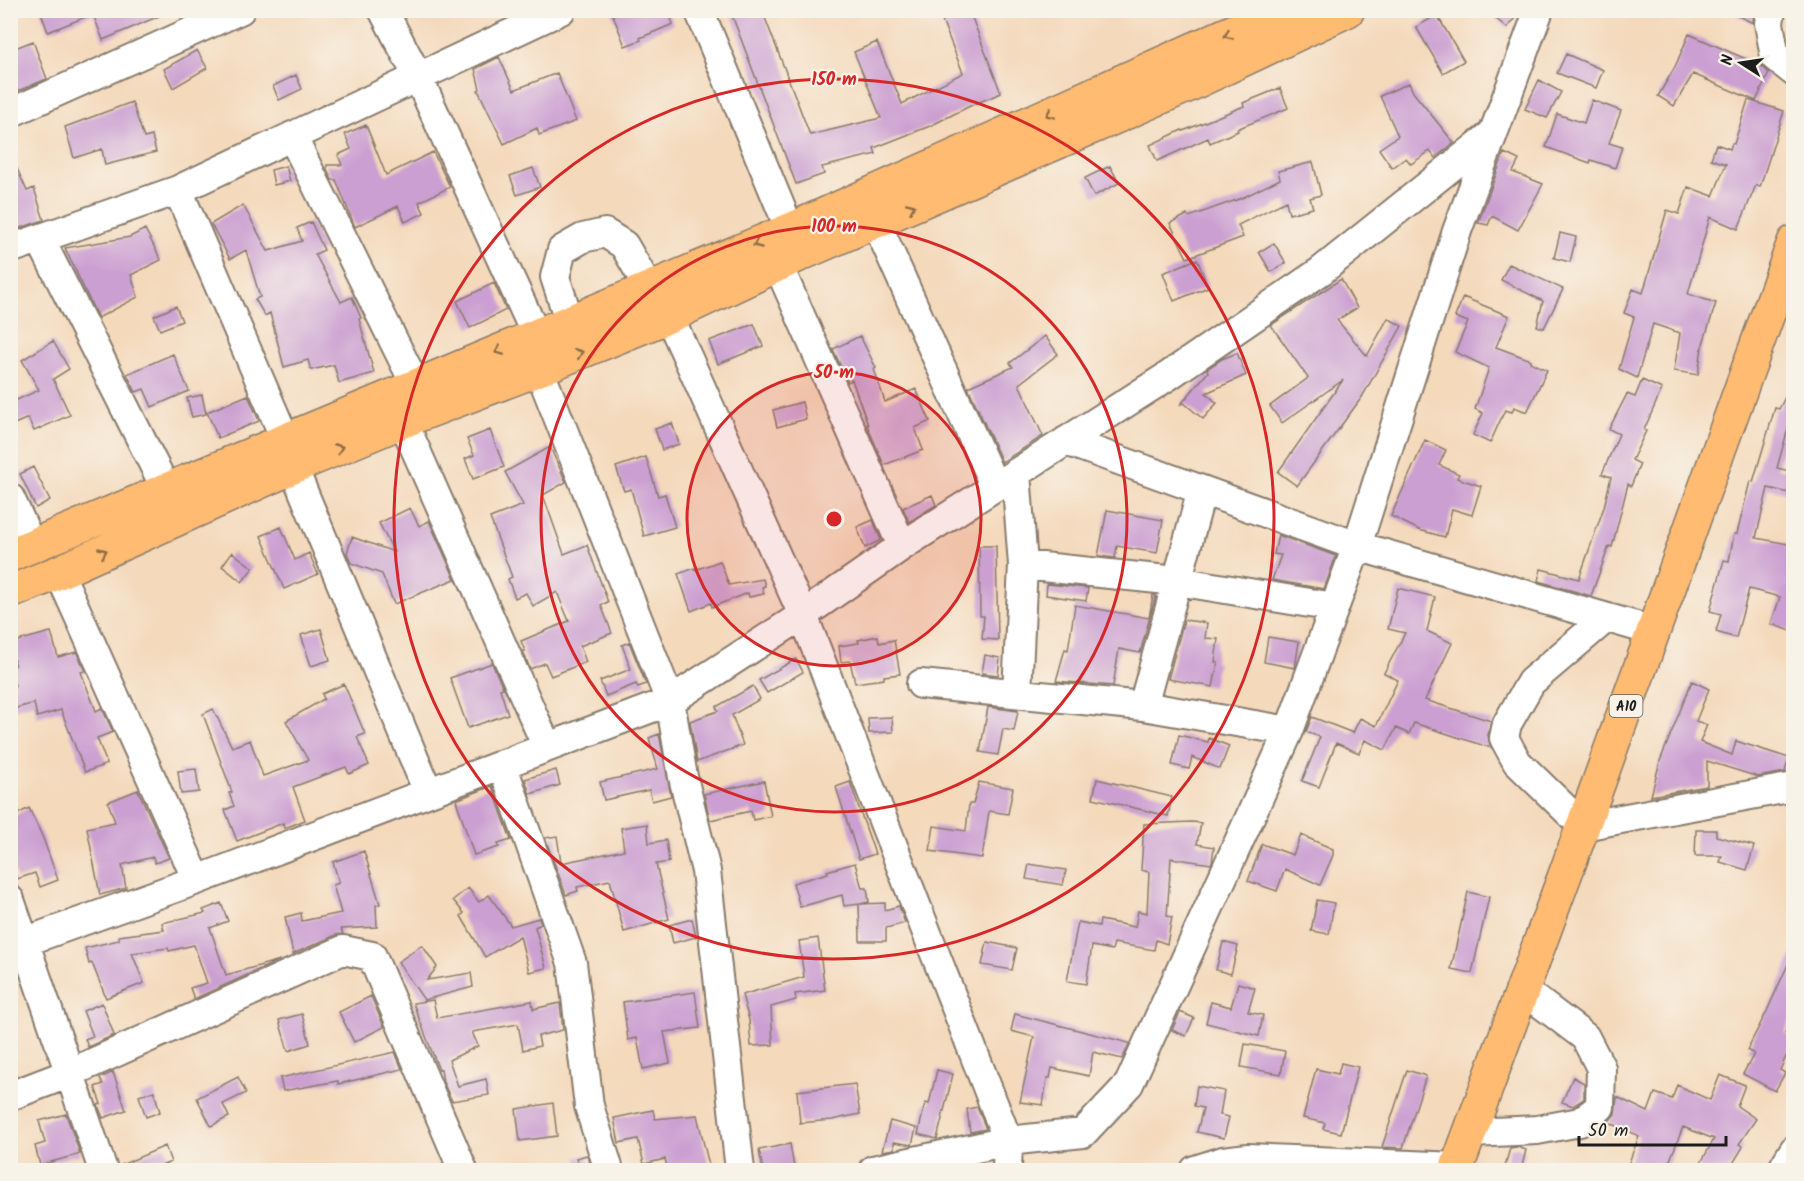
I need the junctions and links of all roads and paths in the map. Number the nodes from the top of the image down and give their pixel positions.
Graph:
1 (240, 10) edge
2 (383, 10) edge
3 (699, 10) edge
4 (1281, 10) edge
5 (1348, 10) edge
6 (1539, 10) edge
7 (1771, 10) edge
8 (549, 13) edge
9 (1794, 72) edge
10 (418, 77) junction
11 (10, 113) edge
12 (1491, 135) junction
13 (292, 136) junction
14 (178, 190) junction
15 (876, 222) junction
16 (790, 230) junction
17 (40, 239) junction
18 (1794, 242) edge
19 (10, 249) edge
20 (778, 266) junction
21 (650, 290) junction
22 (669, 316) junction
23 (570, 323) junction
24 (536, 335) junction
25 (539, 369) junction
26 (416, 386) junction
27 (403, 421) junction
28 (1066, 441) junction
29 (289, 453) junction
30 (1005, 480) junction
31 (166, 489) junction
32 (1202, 490) junction
33 (10, 498) edge
34 (902, 546) junction
35 (1357, 546) junction
36 (21, 550) edge
37 (1023, 565) junction
38 (59, 572) junction
39 (1177, 580) junction
40 (10, 592) edge
41 (1334, 607) junction
42 (803, 615) junction
43 (1606, 618) junction
44 (1653, 631) junction
45 (921, 684) dead end
46 (1017, 693) junction
47 (670, 701) junction
48 (1143, 706) junction
49 (1289, 731) junction
50 (547, 747) junction
51 (502, 764) junction
52 (1794, 787) edge
53 (428, 792) junction
54 (1583, 826) junction
55 (197, 880) junction
56 (10, 900) edge
57 (18, 944) edge
58 (1523, 990) junction
59 (70, 1073) junction
60 (10, 1096) edge
61 (1470, 1133) junction
62 (1008, 1141) junction
63 (1794, 1150) edge
64 (1457, 1169) edge
65 (103, 1170) edge
66 (464, 1170) edge
67 (609, 1170) edge
68 (740, 1170) edge
69 (873, 1170) edge
70 (1006, 1170) edge
71 (1195, 1170) edge
72 (1782, 1170) edge

1 - 11 street
2 - 10 street
3 - 16 street
4 -> 16 main road
15 -> 5 main road
6 - 12 street
7 - 9 street
8 - 10 street
10 - 13 street
10 - 24 street
12 - 28 street
12 - 35 street
13 - 14 street
13 - 26 street
14 - 17 street
14 - 29 street
15 - 20 main road
15 - 30 street
16 -> 21 main road
17 - 19 street
17 - 31 street
18 - 44 main road, A10
20 - 22 main road
20 - 34 street
21 - 23 main road
21 - 23 street
25 -> 22 main road
22 - 42 street
23 - 24 main road
24 - 25 street
24 -> 26 main road
25 - 27 main road
25 - 47 street
26 - 29 main road
29 -> 27 main road
27 - 50 street
28 - 30 street
28 - 32 street
29 - 31 main road
38 -> 29 main road
29 - 53 street
30 - 34 street
30 - 37 street
31 - 36 main road
32 - 35 street
32 - 39 street
33 - 36 street
34 - 42 street
35 - 41 street
35 - 43 street
37 - 39 street
37 - 46 street
38 - 40 main road
38 - 55 street
39 - 41 street
39 - 48 street
41 - 49 street
42 - 47 street
42 - 62 street
43 - 44 street
43 - 54 street
44 - 54 main road, A10
45 - 46 street
46 - 48 street
47 - 50 street
47 - 68 street
48 - 49 street
49 - 62 street
50 - 51 street
51 - 53 street
51 - 67 street
52 - 54 street
53 - 55 street
54 - 58 main road, A10
55 - 57 street
56 - 57 street
57 - 59 street
58 - 61 main road, A10
58 - 61 street
59 - 60 street
59 - 65 street
59 - 66 street
61 - 64 main road, A10
62 - 69 street
62 - 70 street
63 - 72 street
64 - 71 street

